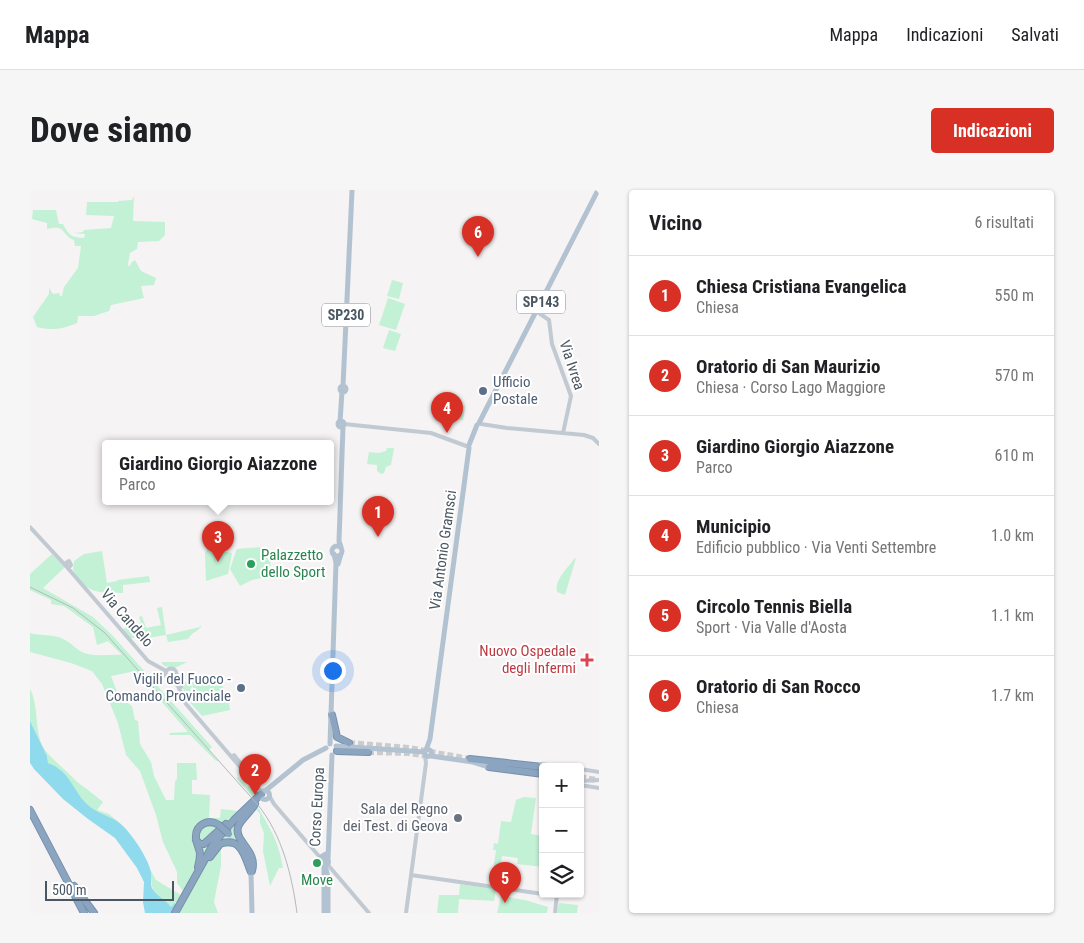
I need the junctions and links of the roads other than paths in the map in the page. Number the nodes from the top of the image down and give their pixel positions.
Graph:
1 (351, 190) edge
2 (598, 190) edge
3 (536, 311) junction
4 (342, 424) junction
5 (479, 424) junction
6 (563, 433) junction
7 (599, 444) edge
8 (470, 446) junction
9 (30, 527) edge
10 (338, 545) junction
11 (334, 554) junction
12 (341, 554) junction
13 (166, 671) junction
14 (176, 676) junction
15 (171, 679) junction
16 (332, 715) junction
17 (348, 743) dead end
18 (332, 750) junction
19 (368, 752) tunnel mouth
20 (428, 754) junction
21 (470, 759) junction
22 (539, 764) edge
23 (491, 765) joint
24 (584, 770) edge
25 (539, 771) edge
26 (539, 771) edge
27 (599, 772) edge
28 (599, 780) edge
29 (584, 782) edge
30 (584, 784) edge
31 (599, 788) edge
32 (266, 796) junction
33 (255, 804) junction
34 (30, 810) edge
35 (243, 812) junction
36 (30, 814) edge
37 (228, 831) junction
38 (196, 840) junction
39 (48, 844) junction
40 (324, 860) junction
41 (333, 871) junction
42 (251, 872) junction
43 (197, 873) junction
44 (412, 875) junction
45 (328, 877) junction
46 (539, 893) edge
47 (556, 898) edge
48 (83, 913) edge
49 (94, 913) edge
50 (175, 913) edge
51 (252, 913) edge
52 (324, 913) edge
53 (328, 913) edge
54 (369, 913) edge
55 (406, 913) edge
56 (554, 913) edge

1 - 4 main road, SP230
2 - 3 main road, SP143
3 - 5 main road, SP143
3 - 6 street, Via Ivrea
4 - 8 street
4 - 10 main road, SP230
5 - 6 street
5 - 8 main road, Via Antonio Gramsci / SP143
6 - 7 street
8 - 20 main road, Via Antonio Gramsci / SP143
9 - 13 street, Via Candelo
10 - 11 main road, Corso Europa
10 - 12 main road, Corso Europa
11 - 12 main road
11 - 18 main road, Corso Europa
12 - 16 main road, Corso Europa
13 - 14 street
13 - 15 street
14 - 15 street
14 - 32 street
15 - 32 street
16 - 17 highway
16 - 18 main road, Corso Europa
18 - 19 highway
18 - 20 main road
18 - 32 main road
18 - 40 main road, Corso Europa
20 - 21 main road
20 - 23 main road
20 - 44 street
21 - 22 street
21 - 25 highway
23 - 26 highway
24 - 27 street
28 - 29 street
30 - 31 street
32 - 33 highway
32 - 35 highway
32 - 40 street
33 - 37 highway
33 - 42 highway
34 - 39 highway
35 - 37 highway
35 - 38 highway
36 - 48 highway
37 - 38 highway, bridge
37 - 42 highway
37 - 43 highway
38 - 43 highway
39 - 48 highway
39 - 49 highway
40 - 41 street
40 - 45 main road
40 - 52 main road
41 - 45 street
41 - 54 street
42 - 43 highway
42 - 51 main road
43 - 50 highway
44 - 46 street
44 - 55 street
45 - 53 main road
47 - 56 street

